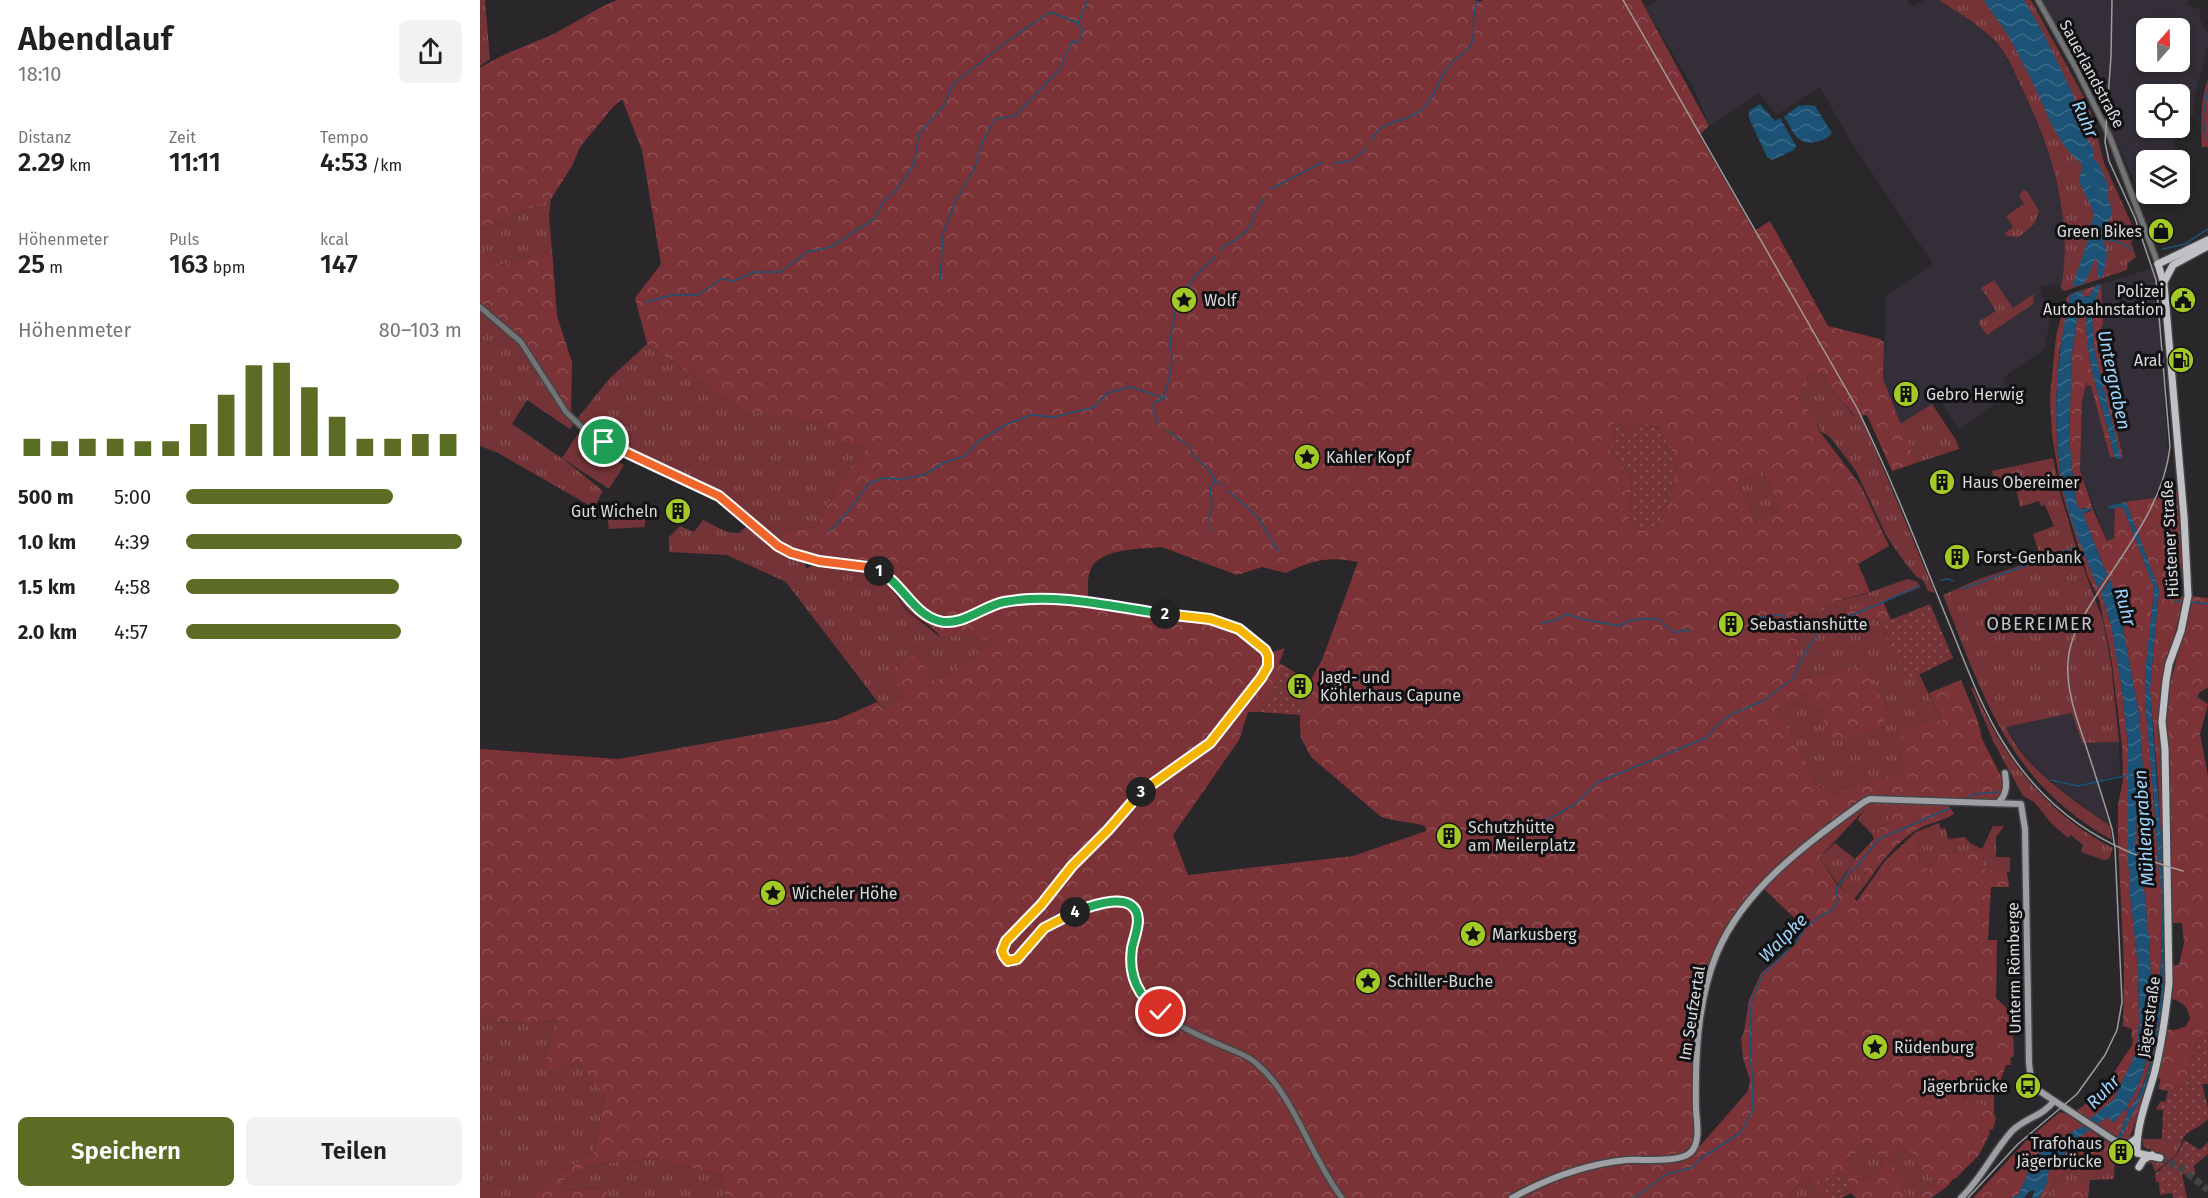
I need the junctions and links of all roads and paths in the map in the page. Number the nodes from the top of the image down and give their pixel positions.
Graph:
1 (2038, 0) edge
2 (2208, 240) edge
3 (2208, 246) edge
4 (2158, 264) junction
5 (2174, 266) junction
6 (2164, 284) junction
7 (480, 307) edge
8 (2005, 773) dead end
9 (1998, 803) junction
10 (2021, 804) joint
11 (2168, 882) joint
12 (2054, 1101) junction
13 (2137, 1138) junction
14 (2123, 1146) junction
15 (2137, 1153) junction
16 (2139, 1167) dead end
17 (1342, 1198) edge
18 (1512, 1198) edge
19 (1961, 1198) edge

1 - 4 street, Sauerlandstraße
2 - 4 main road
3 - 5 main road
4 - 5 main road
4 - 6 main road, Hüstener Straße
5 - 6 main road
6 - 11 main road, Hüstener Straße
7 - 17 street
8 - 9 main road
9 - 10 main road, Im Seufzertal
9 - 18 main road, Im Seufzertal
10 - 12 main road, Unterm Römberge
11 - 13 main road, Jägerstraße
12 - 14 main road, Unterm Römberge
12 - 19 main road
13 - 14 main road
13 - 15 main road, Jägerstraße
14 - 15 main road, Unterm Römberge
15 - 16 main road

